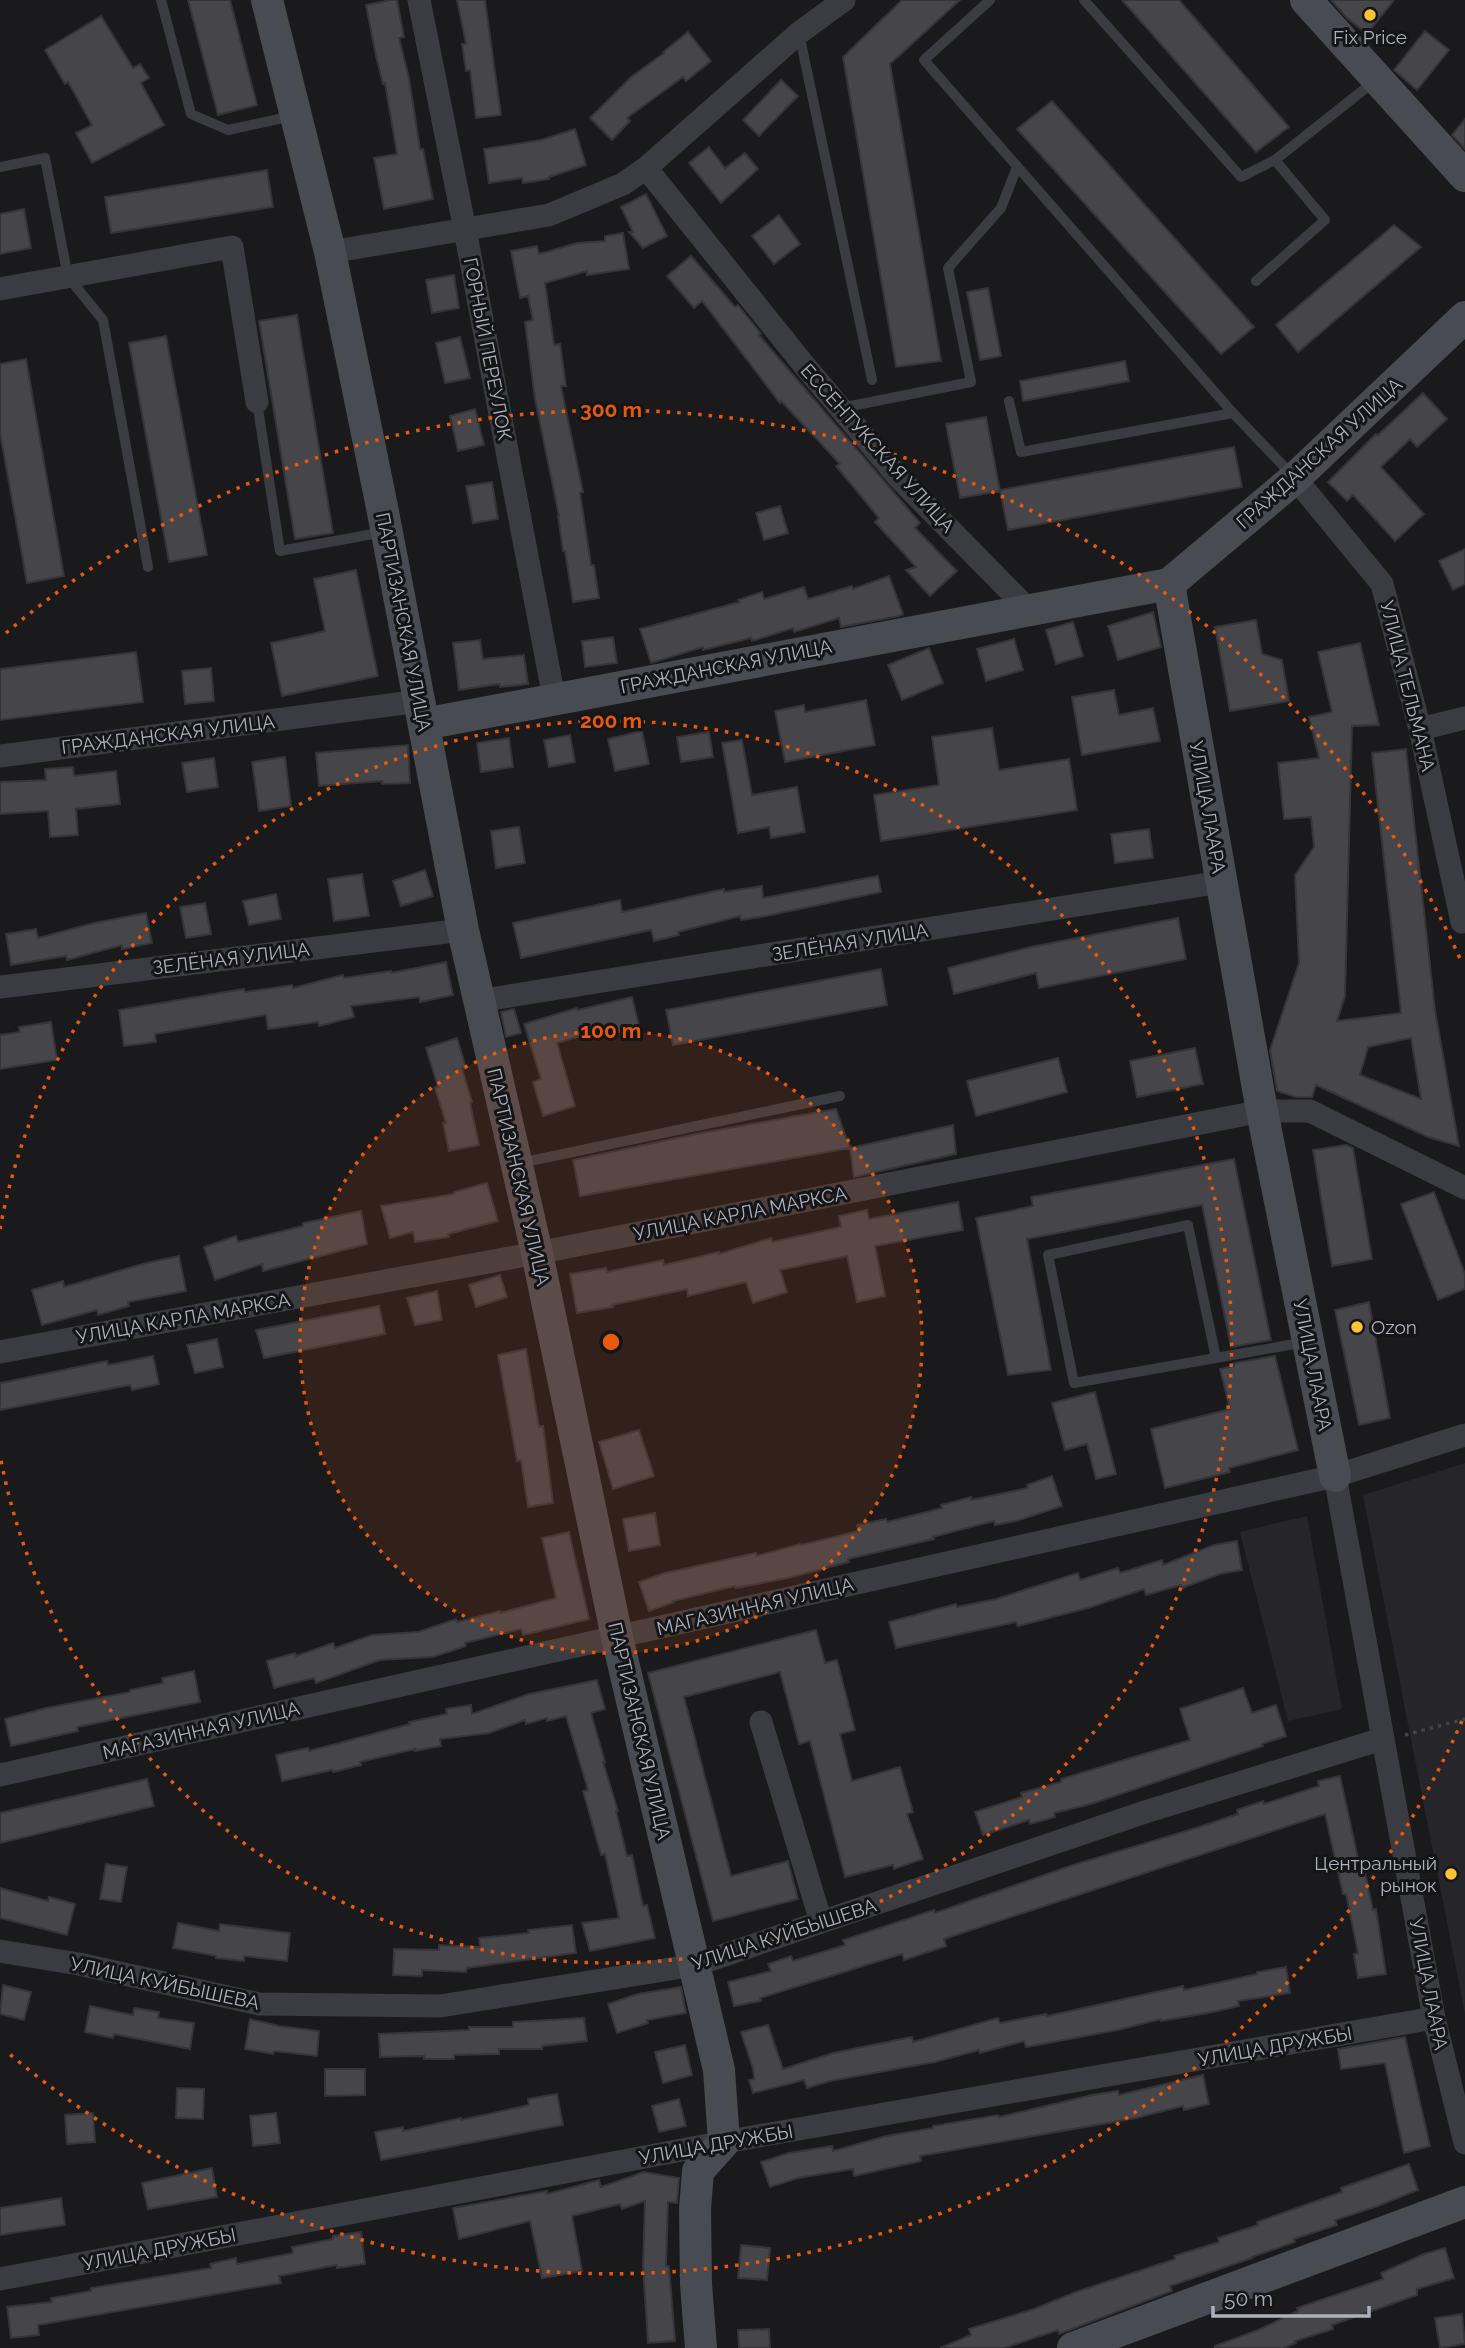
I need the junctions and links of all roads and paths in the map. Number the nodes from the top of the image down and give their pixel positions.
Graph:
1 (161, 0) edge
2 (267, 0) edge
3 (419, 0) edge
4 (844, 0) edge
5 (990, 0) edge
6 (1084, 0) edge
7 (1306, 0) edge
8 (799, 33) junction
9 (1378, 78) junction
10 (296, 115) junction
11 (1275, 160) junction
12 (0, 167) edge
13 (1017, 167) junction
14 (646, 168) junction
15 (1465, 176) edge
16 (465, 230) junction
17 (330, 253) junction
18 (68, 277) junction
19 (1256, 281) dead end
20 (0, 289) edge
21 (1465, 317) edge
22 (872, 380) dead end
23 (1009, 401) dead end
24 (257, 402) joint
25 (841, 408) junction
26 (1234, 413) junction
27 (1295, 478) junction
28 (387, 532) junction
29 (148, 566) dead end
30 (1169, 584) junction
31 (1028, 609) junction
32 (554, 698) junction
33 (422, 713) junction
34 (1465, 718) edge
35 (1420, 729) junction
36 (0, 756) edge
37 (1221, 882) junction
38 (1462, 922) dead end
39 (463, 930) junction
40 (0, 987) edge
41 (478, 1001) junction
42 (840, 1096) dead end
43 (1262, 1111) junction
44 (517, 1163) junction
45 (1465, 1188) edge
46 (537, 1253) junction
47 (1308, 1341) junction
48 (0, 1352) edge
49 (1216, 1358) junction
50 (1465, 1434) edge
51 (1335, 1476) junction
52 (617, 1637) junction
53 (1465, 1719) edge
54 (761, 1722) dead end
55 (1382, 1739) junction
56 (0, 1775) edge
57 (821, 1922) junction
58 (0, 1951) edge
59 (695, 1965) junction
60 (1434, 2018) junction
61 (1464, 2133) edge
62 (724, 2142) junction
63 (1465, 2203) edge
64 (0, 2279) edge
65 (701, 2348) edge
66 (1073, 2348) edge

1 - 10 lane
2 - 10 street, ПАРТИЗАНСКАЯ УЛИЦА
3 - 16 street, ГОРНЫЙ ПЕРЕУЛОК
4 - 8 street
5 - 13 lane
6 - 11 lane
7 - 9 street
8 - 14 street
8 - 22 lane
9 - 11 lane
9 - 15 street
10 - 17 street, ПАРТИЗАНСКАЯ УЛИЦА
11 - 19 lane
12 - 18 lane
13 - 25 lane
13 - 26 lane
14 - 16 street
14 - 25 street, ЕССЕНТУКСКАЯ УЛИЦА
16 - 17 street
16 - 32 street, ГОРНЫЙ ПЕРЕУЛОК
17 - 28 street, ПАРТИЗАНСКАЯ УЛИЦА
18 - 20 street
18 - 24 street
18 - 29 lane
21 - 27 street, ГРАЖДАНСКАЯ УЛИЦА
23 - 26 lane
24 - 28 lane
25 - 31 street, ЕССЕНТУКСКАЯ УЛИЦА
26 - 27 lane
27 - 30 street, ГРАЖДАНСКАЯ УЛИЦА
27 - 35 street, УЛИЦА ТЕЛЬМАНА
28 - 33 street, ПАРТИЗАНСКАЯ УЛИЦА
30 - 31 street
30 - 37 street, УЛИЦА ЛААРА
31 - 32 street, ГРАЖДАНСКАЯ УЛИЦА
32 - 33 street, ГРАЖДАНСКАЯ УЛИЦА
33 - 36 street, ГРАЖДАНСКАЯ УЛИЦА
33 - 39 street, ПАРТИЗАНСКАЯ УЛИЦА
34 - 35 street
35 - 38 street, УЛИЦА ТЕЛЬМАНА
37 - 41 street, ЗЕЛЁНАЯ УЛИЦА
37 - 43 street, УЛИЦА ЛААРА
39 - 40 street, ЗЕЛЁНАЯ УЛИЦА
39 - 41 street, ПАРТИЗАНСКАЯ УЛИЦА
41 - 44 street, ПАРТИЗАНСКАЯ УЛИЦА
42 - 44 lane
43 - 45 street, УЛИЦА КАРЛА МАРКСА
43 - 46 street, УЛИЦА КАРЛА МАРКСА
43 - 47 street, УЛИЦА ЛААРА
44 - 46 street, ПАРТИЗАНСКАЯ УЛИЦА
46 - 48 street, УЛИЦА КАРЛА МАРКСА
46 - 52 street, ПАРТИЗАНСКАЯ УЛИЦА
47 - 49 lane
47 - 51 street, УЛИЦА ЛААРА
49 - 49 lane
50 - 51 street, МАГАЗИННАЯ УЛИЦА
51 - 52 street, МАГАЗИННАЯ УЛИЦА
51 - 55 street, УЛИЦА ЛААРА
52 - 56 street, МАГАЗИННАЯ УЛИЦА
52 - 59 street, ПАРТИЗАНСКАЯ УЛИЦА
53 - 55 path
54 - 57 street
55 - 57 street, УЛИЦА КУЙБЫШЕВА
55 - 60 street, УЛИЦА ЛААРА
57 - 59 street, УЛИЦА КУЙБЫШЕВА
58 - 59 street, УЛИЦА КУЙБЫШЕВА
59 - 62 street, ПАРТИЗАНСКАЯ УЛИЦА
60 - 61 street, УЛИЦА ЛААРА
60 - 62 street, УЛИЦА ДРУЖБЫ
62 - 64 street, УЛИЦА ДРУЖБЫ
62 - 65 street
63 - 66 street

